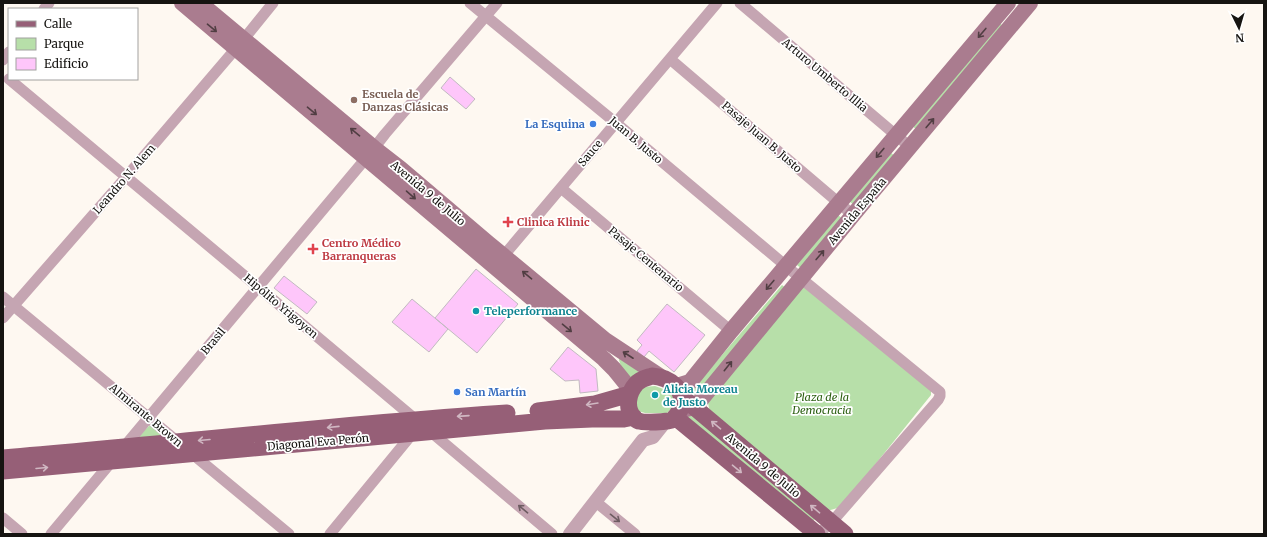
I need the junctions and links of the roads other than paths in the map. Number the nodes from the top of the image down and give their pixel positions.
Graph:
1 (182, 3) edge
2 (200, 3) edge
3 (273, 3) edge
4 (470, 3) edge
5 (497, 3) edge
6 (717, 3) edge
7 (740, 3) edge
8 (1007, 3) edge
9 (1025, 9) edge
10 (486, 16) junction
11 (240, 43) junction
12 (670, 59) junction
13 (10, 80) edge
14 (616, 123) junction
15 (896, 134) junction
16 (910, 147) junction
17 (370, 153) junction
18 (126, 177) junction
19 (561, 188) junction
20 (839, 203) junction
21 (853, 215) junction
22 (499, 261) junction
23 (786, 266) junction
24 (801, 278) junction
25 (258, 287) junction
26 (3, 297) edge
27 (13, 305) junction
28 (3, 318) edge
29 (731, 331) junction
30 (661, 377) junction
31 (631, 392) junction
32 (679, 407) junction
33 (148, 417) junction
34 (636, 420) junction
35 (414, 426) junction
36 (431, 432) junction
37 (643, 440) junction
38 (185, 448) junction
39 (118, 454) junction
40 (3, 458) edge
41 (3, 471) edge
42 (596, 502) junction
43 (3, 518) edge
44 (831, 523) junction
45 (22, 534) edge
46 (52, 534) edge
47 (289, 534) edge
48 (330, 534) edge
49 (552, 534) edge
50 (570, 534) edge
51 (635, 534) edge
52 (818, 534) edge
53 (845, 534) edge

1 -> 11 main road, Avenida 9 de Julio
2 - 11 main road, Avenida 9 de Julio
3 - 11 street, Leandro N. Alem
4 - 10 street, Juan B. Justo
5 - 10 street, Brasil
6 - 12 street, Sauce
7 - 15 street, Arturo Umberto Illia
8 - 9 street
8 -> 15 main road, Avenida España
16 -> 9 main road, Avenida España
10 - 14 street, Juan B. Justo
10 - 17 street, Brasil
11 - 17 main road, Avenida 9 de Julio
11 - 18 street, Leandro N. Alem
12 - 14 street, Sauce
12 - 20 street, Pasaje Juan B. Justo
13 - 18 street, Hipólito Yrigoyen
14 - 19 street, Sauce
14 - 23 street, Juan B. Justo
15 - 16 street, Arturo Umberto Illia
15 -> 20 main road, Avenida España
16 - 21 main road, Avenida España
17 - 22 main road, Avenida 9 de Julio
17 - 25 street, Brasil
18 - 25 street, Hipólito Yrigoyen
18 - 27 street, Leandro N. Alem
19 - 22 street, Sauce
19 - 29 street, Pasaje Centenario
20 - 21 street, Pasaje Juan B. Justo
20 - 23 main road, Avenida España
24 -> 21 main road, Avenida España
30 -> 22 main road, Avenida 9 de Julio
22 -> 31 main road, Avenida 9 de Julio
23 - 24 street, Juan B. Justo
23 -> 29 main road, Avenida España
32 -> 24 main road, Avenida España
24 - 44 street, Juan B. Justo
25 - 33 street, Brasil
25 - 35 street, Hipólito Yrigoyen
26 - 27 street, Almirante Brown
27 - 28 street, Leandro N. Alem
27 - 33 street, Almirante Brown
29 - 32 main road, Avenida España
30 - 31 main road
30 - 32 main road
31 - 34 main road
31 -> 35 main road, Diagonal Eva Perón
32 - 34 main road
32 - 37 street
44 -> 32 main road, Avenida 9 de Julio
32 -> 52 main road, Avenida 9 de Julio
33 - 38 street, Almirante Brown
33 - 39 street, Brasil
34 - 36 main road, Diagonal Eva Perón
34 - 37 street
35 - 36 main road, Diagonal Eva Perón
35 - 38 main road, Diagonal Eva Perón
35 - 48 street
49 -> 36 street
37 - 42 street
38 - 39 main road, Diagonal Eva Perón
38 - 47 street, Almirante Brown
39 - 40 main road, Diagonal Eva Perón
41 -> 39 main road, Diagonal Eva Perón
39 - 46 street, Brasil
42 - 50 street
42 -> 51 street
43 - 45 street
44 - 52 street
44 - 53 main road, Avenida 9 de Julio

